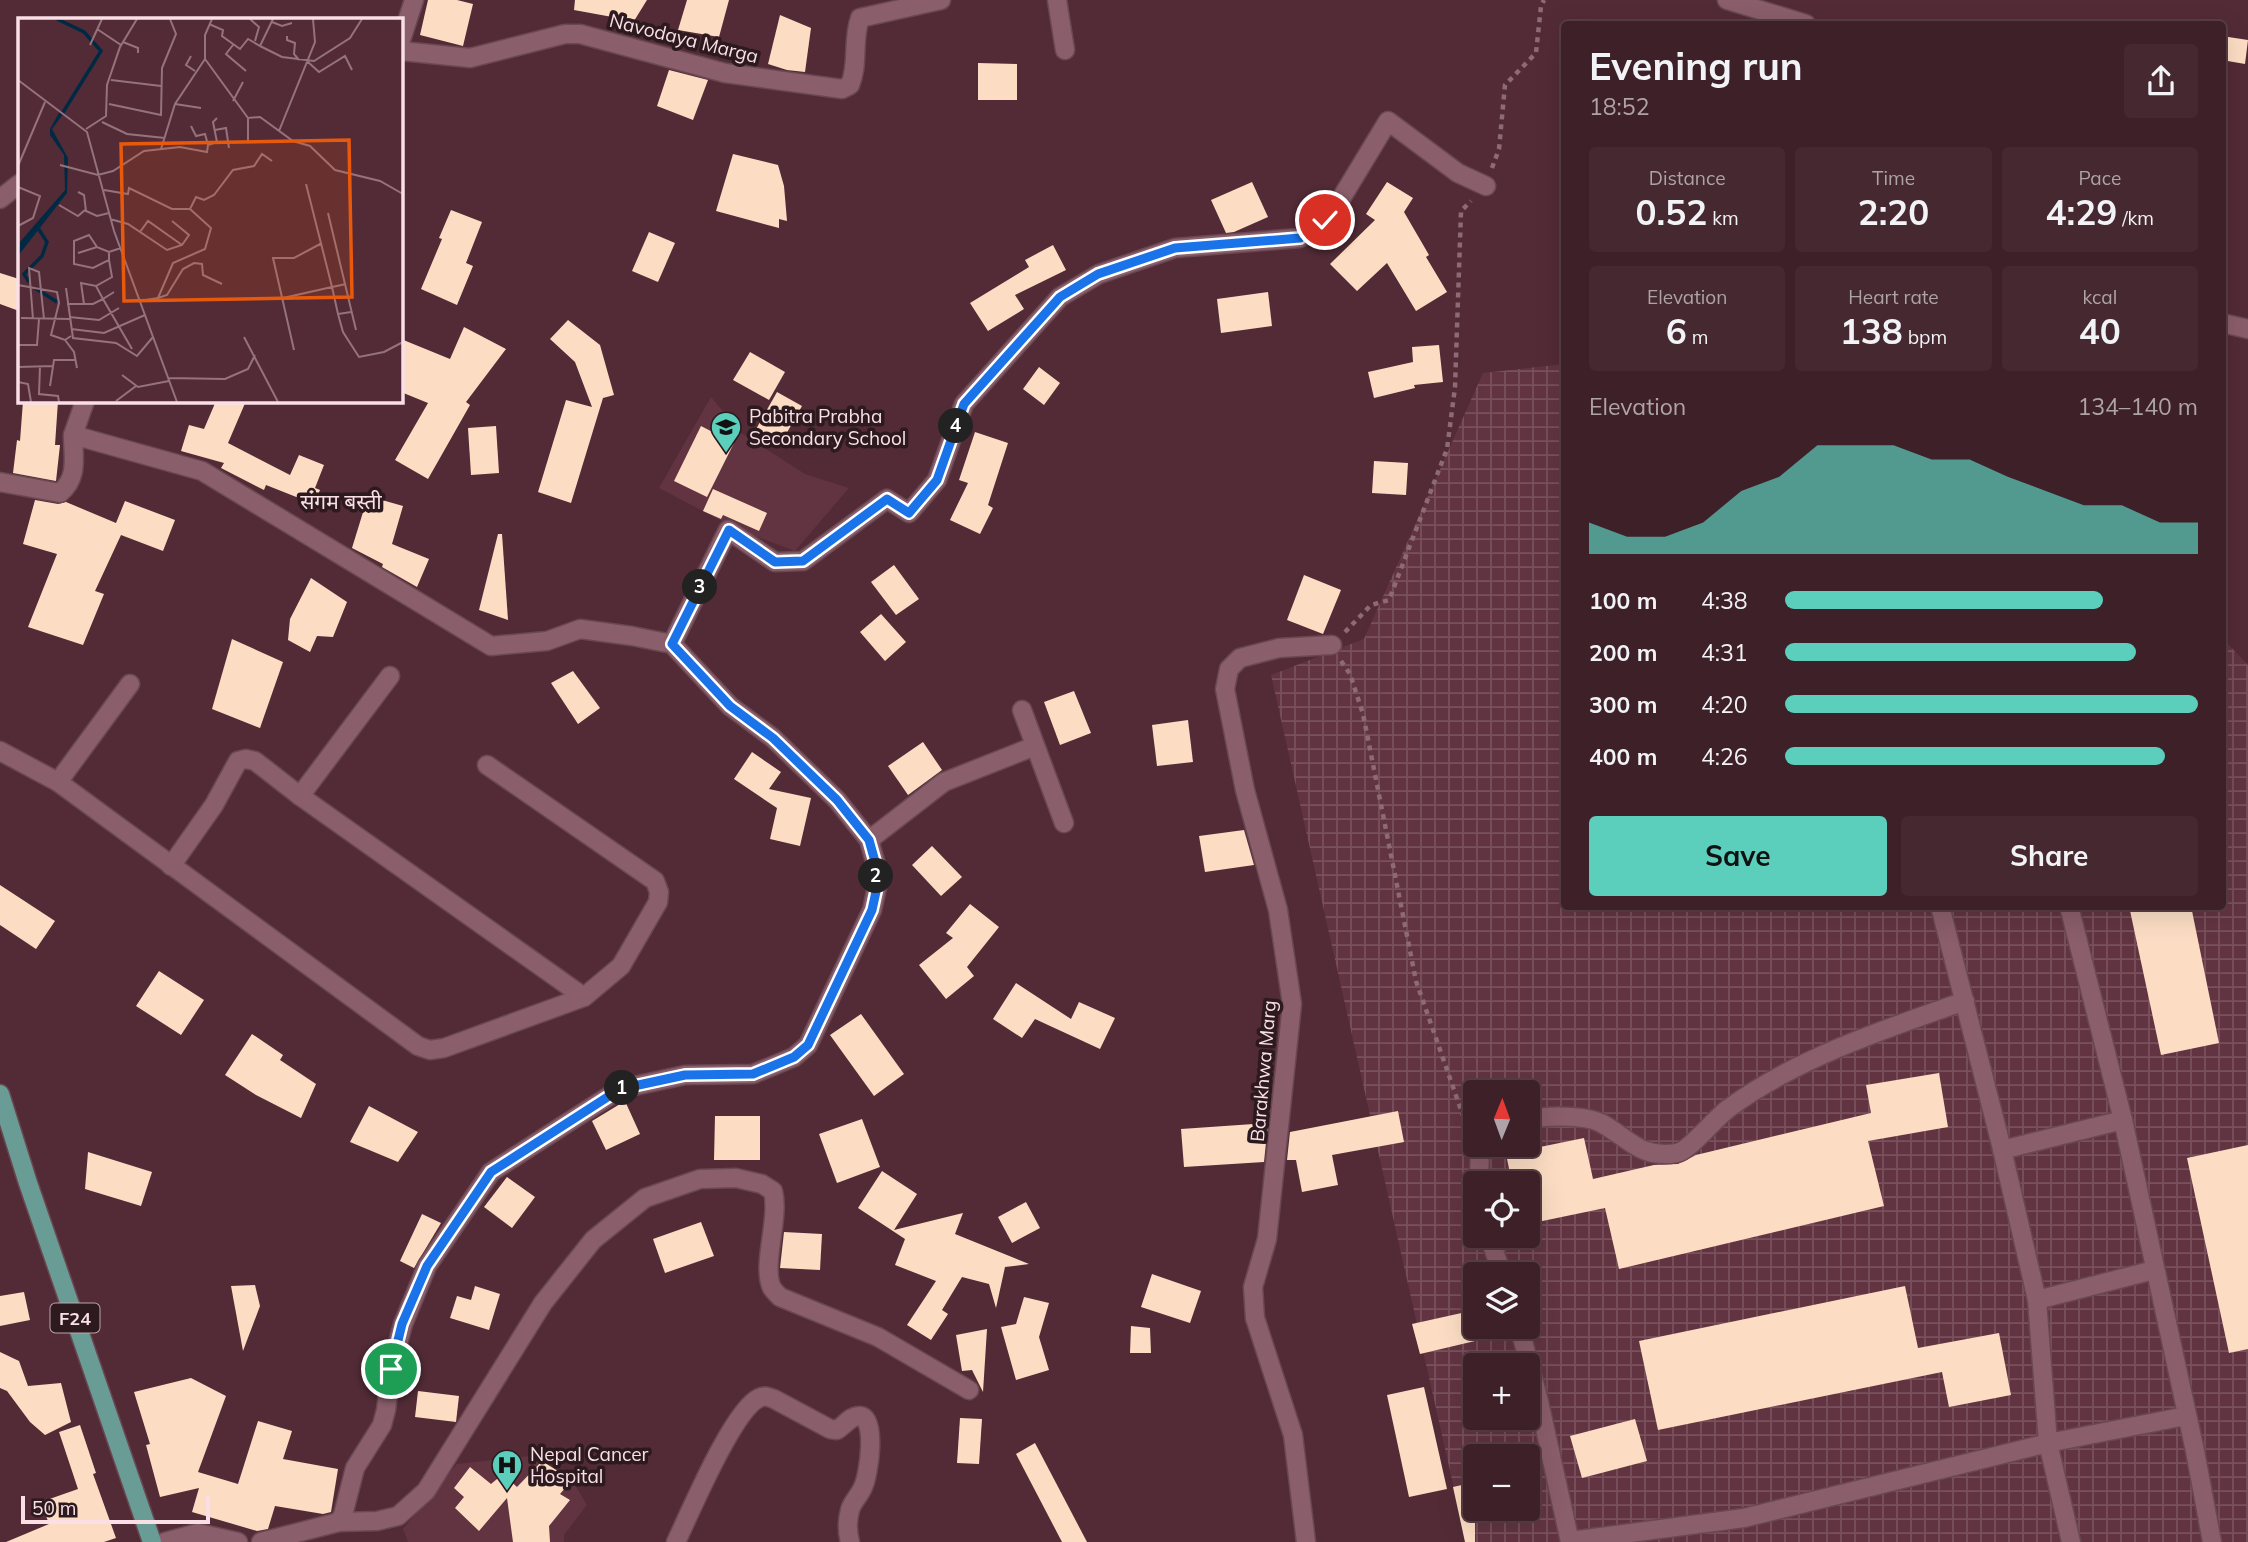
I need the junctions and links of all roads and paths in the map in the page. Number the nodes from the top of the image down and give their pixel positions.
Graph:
1 (414, 0) edge
2 (854, 0) edge
3 (941, 0) edge
4 (1057, 0) edge
5 (1544, 0) edge
6 (1727, 0) edge
7 (860, 18) junction
8 (1796, 21) edge
9 (402, 37) edge
10 (1065, 50) dead end
11 (402, 51) edge
12 (18, 185) edge
13 (1486, 186) junction
14 (0, 199) edge
15 (2226, 324) edge
16 (2248, 329) edge
17 (85, 402) edge
18 (74, 435) junction
19 (0, 482) edge
20 (672, 644) junction
21 (1332, 645) junction
22 (390, 676) dead end
23 (130, 684) dead end
24 (1022, 710) dead end
25 (1035, 746) junction
26 (0, 751) edge
27 (487, 765) dead end
28 (58, 782) junction
29 (300, 796) junction
30 (1064, 822) dead end
31 (869, 840) junction
32 (172, 866) junction
33 (1941, 910) edge
34 (2070, 910) edge
35 (584, 996) junction
36 (1965, 1001) junction
37 (0, 1094) edge
38 (1463, 1109) edge
39 (1540, 1118) edge
40 (2123, 1120) junction
41 (2002, 1150) junction
42 (2154, 1270) junction
43 (2037, 1300) junction
44 (1522, 1339) edge
45 (969, 1390) dead end
46 (2186, 1416) junction
47 (2048, 1443) junction
48 (339, 1522) junction
49 (1570, 1541) edge
50 (152, 1542) edge
51 (165, 1542) edge
52 (238, 1542) edge
53 (261, 1542) edge
54 (676, 1542) edge
55 (850, 1542) edge
56 (1306, 1542) edge
57 (2071, 1542) edge
58 (2212, 1542) edge

1 - 9 street
2 - 7 street
3 - 7 street
4 - 10 street
5 - 13 path
6 - 8 street
7 - 11 street, Navodaya Marga
12 - 14 street
13 - 20 street
13 - 21 path
15 - 16 street
17 - 18 street
18 - 19 street
18 - 20 street
20 - 31 street
21 - 38 path
21 - 56 street, Barakhwa Marg
22 - 29 street
23 - 28 street
24 - 25 street
25 - 30 street
25 - 31 street
26 - 28 street
27 - 35 street
28 - 32 street
29 - 32 street
29 - 35 street
31 - 48 street
32 - 35 street
33 - 36 street
34 - 40 street
36 - 39 street
36 - 41 street
37 - 50 main road, F24
40 - 41 street
40 - 42 street
41 - 43 street
42 - 43 street
42 - 46 street
43 - 47 street
44 - 49 street
45 - 48 street
46 - 47 street
46 - 58 street
47 - 49 street
47 - 57 street
48 - 53 street
51 - 52 street
54 - 55 street

